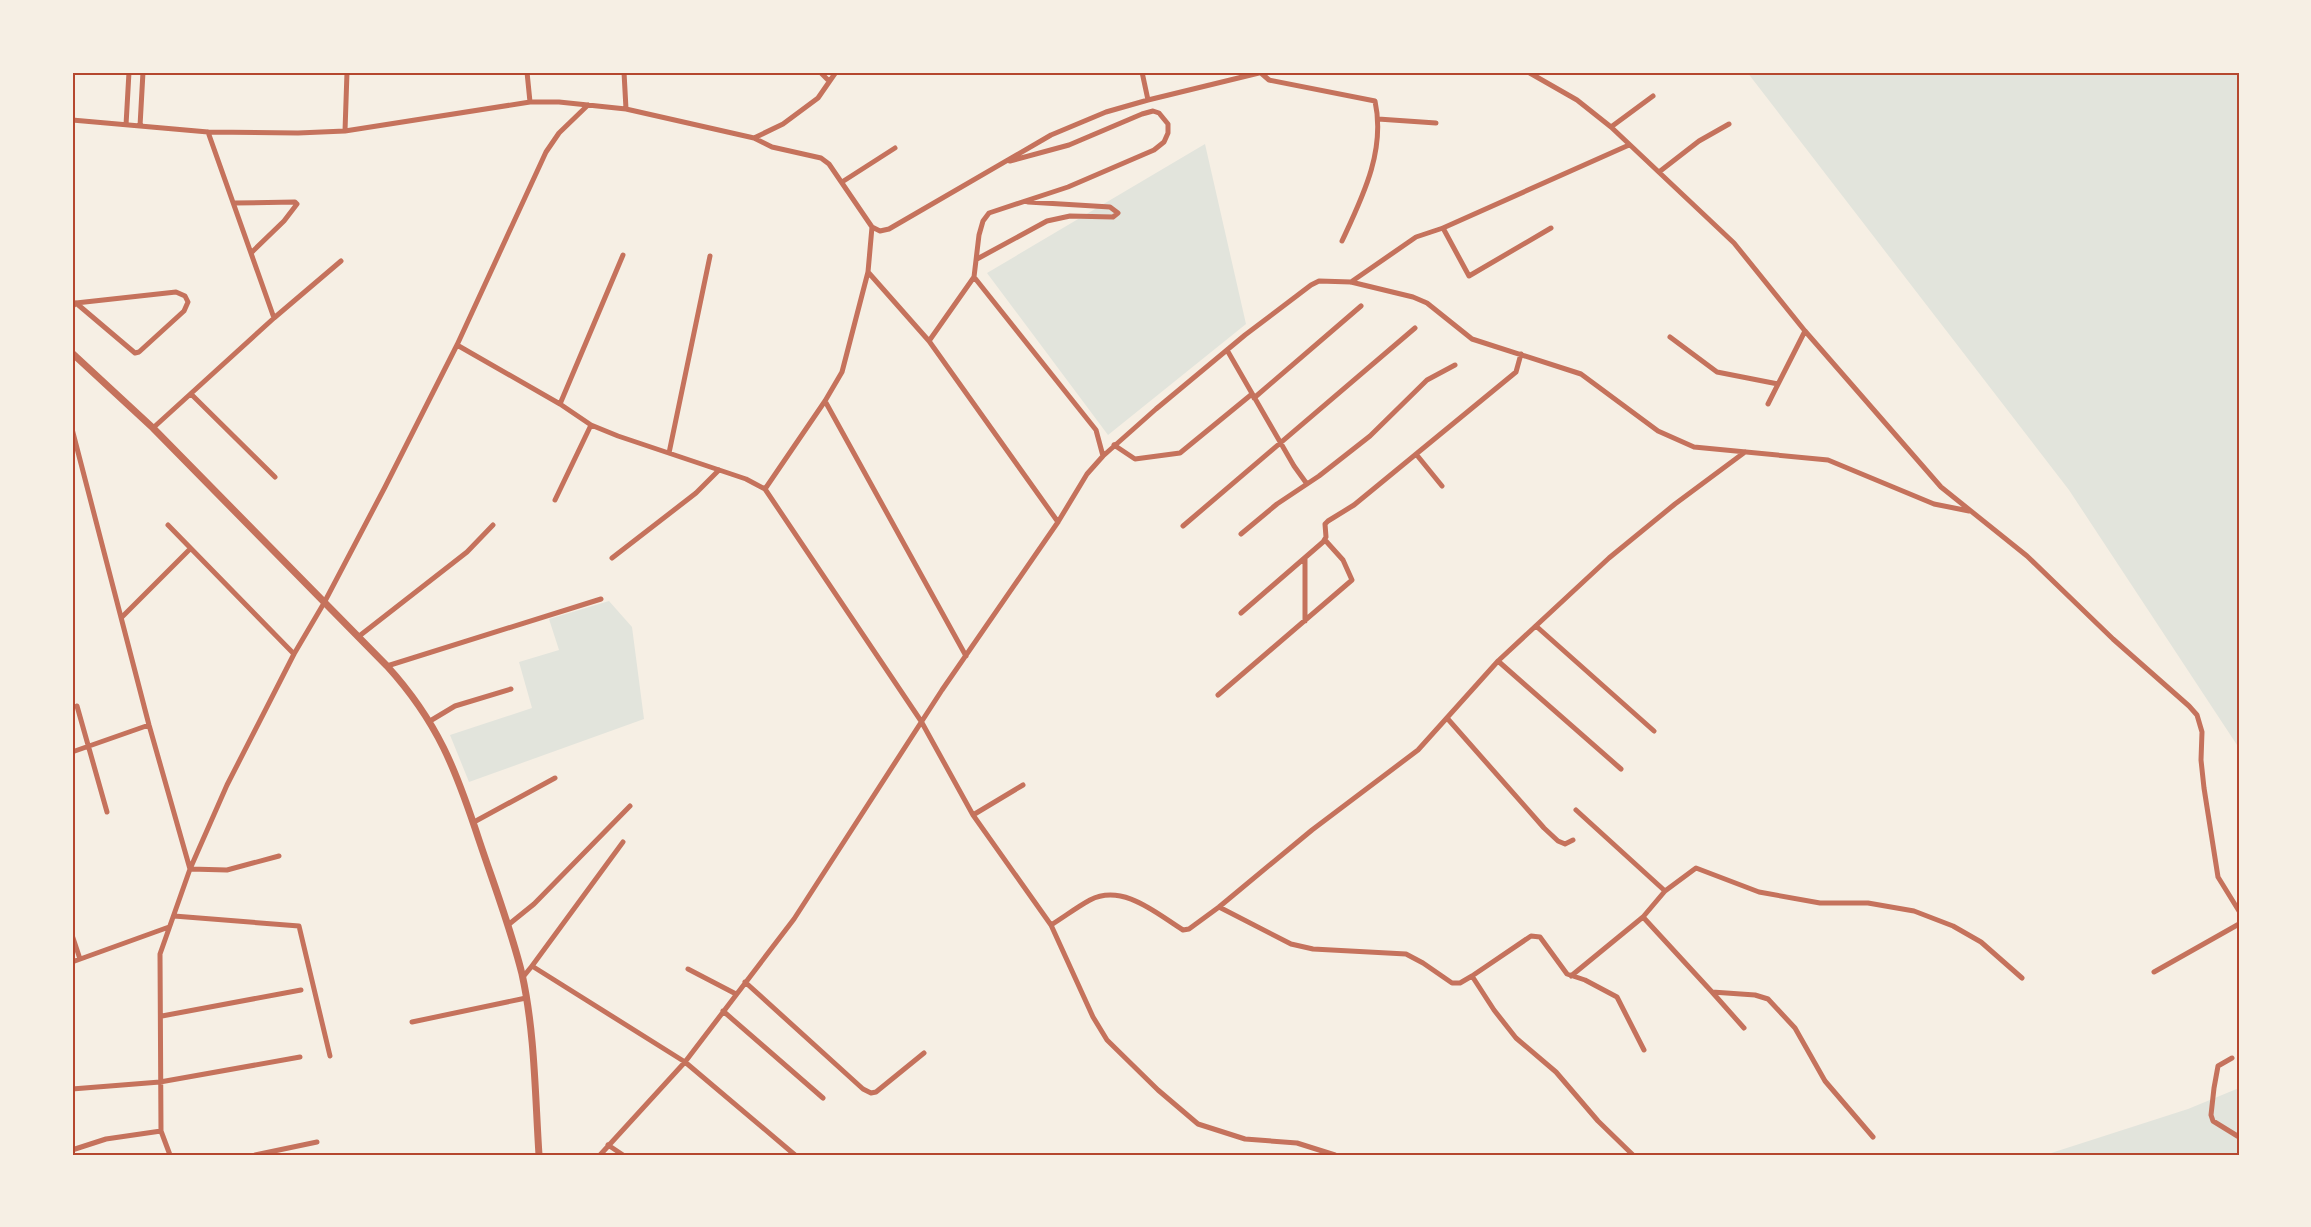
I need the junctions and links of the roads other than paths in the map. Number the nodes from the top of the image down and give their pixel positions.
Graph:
1 (129, 72) edge
2 (143, 72) edge
3 (347, 72) edge
4 (527, 72) edge
5 (624, 72) edge
6 (819, 72) edge
7 (836, 72) edge
8 (1142, 72) edge
9 (1262, 72) edge
10 (1528, 72) edge
11 (1253, 73) edge
12 (829, 81) junction
13 (1653, 96) dead end
14 (1149, 99) junction
15 (530, 102) junction
16 (588, 105) junction
17 (626, 109) junction
18 (1378, 119) junction
19 (72, 120) edge
20 (1436, 123) dead end
21 (1729, 124) dead end
22 (126, 125) junction
23 (140, 126) junction
24 (1611, 127) junction
25 (345, 131) junction
26 (208, 132) junction
27 (754, 138) junction
28 (1629, 145) junction
29 (895, 148) dead end
30 (999, 164) junction
31 (1659, 172) junction
32 (842, 182) junction
33 (1024, 201) junction
34 (234, 203) junction
35 (872, 227) junction
36 (1443, 228) junction
37 (1551, 228) dead end
38 (1342, 241) dead end
39 (251, 253) junction
40 (624, 255) dead end
41 (710, 256) dead end
42 (977, 260) junction
43 (341, 261) dead end
44 (868, 272) junction
45 (974, 277) junction
46 (1351, 282) junction
47 (74, 305) edge
48 (1361, 306) dead end
49 (273, 318) junction
50 (1415, 328) dead end
51 (1805, 331) junction
52 (1670, 338) dead end
53 (929, 342) junction
54 (457, 345) junction
55 (1227, 350) junction
56 (72, 353) edge
57 (1521, 354) junction
58 (1455, 365) dead end
59 (1778, 384) junction
60 (191, 394) junction
61 (1253, 396) junction
62 (825, 401) junction
63 (560, 404) junction
64 (1768, 404) dead end
65 (591, 424) junction
66 (153, 428) junction
67 (72, 429) edge
68 (1280, 443) junction
69 (1114, 446) junction
70 (1744, 452) junction
71 (669, 453) junction
72 (1416, 454) junction
73 (1103, 456) junction
74 (719, 470) junction
75 (274, 477) dead end
76 (1307, 484) junction
77 (1442, 486) dead end
78 (765, 489) junction
79 (555, 500) dead end
80 (1969, 511) junction
81 (1058, 522) junction
82 (168, 525) dead end
83 (493, 525) dead end
84 (1183, 526) dead end
85 (1241, 534) dead end
86 (1325, 540) junction
87 (190, 549) junction
88 (612, 558) dead end
89 (1305, 558) junction
90 (601, 599) dead end
91 (324, 603) junction
92 (1241, 613) dead end
93 (122, 617) junction
94 (1305, 621) junction
95 (1536, 626) junction
96 (358, 637) junction
97 (294, 654) junction
98 (966, 656) junction
99 (1498, 661) junction
100 (387, 666) junction
101 (511, 689) dead end
102 (1218, 695) dead end
103 (77, 706) dead end
104 (1447, 718) junction
105 (430, 721) junction
106 (921, 722) junction
107 (149, 725) junction
108 (1654, 731) dead end
109 (88, 746) junction
110 (72, 752) edge
111 (1621, 769) dead end
112 (555, 778) dead end
113 (1023, 784) dead end
114 (630, 806) dead end
115 (1576, 810) dead end
116 (107, 812) dead end
117 (973, 816) junction
118 (474, 822) junction
119 (1573, 840) dead end
120 (623, 842) dead end
121 (279, 856) dead end
122 (190, 869) junction
123 (1665, 891) junction
124 (1219, 907) junction
125 (2239, 911) edge
126 (174, 916) junction
127 (1643, 917) junction
128 (2239, 924) edge
129 (508, 925) junction
130 (1051, 925) junction
131 (170, 927) junction
132 (72, 935) edge
133 (80, 959) junction
134 (72, 962) edge
135 (532, 966) junction
136 (688, 969) dead end
137 (2154, 972) dead end
138 (1472, 976) junction
139 (1571, 976) junction
140 (523, 977) junction
141 (2022, 978) dead end
142 (745, 982) junction
143 (301, 990) dead end
144 (1712, 992) junction
145 (736, 994) junction
146 (526, 998) junction
147 (723, 1011) junction
148 (162, 1016) junction
149 (412, 1022) dead end
150 (1744, 1028) dead end
151 (1644, 1050) dead end
152 (924, 1053) dead end
153 (330, 1056) dead end
154 (300, 1057) dead end
155 (2232, 1058) dead end
156 (685, 1062) junction
157 (160, 1082) junction
158 (72, 1089) edge
159 (823, 1098) dead end
160 (160, 1131) junction
161 (1873, 1137) dead end
162 (2239, 1137) edge
163 (317, 1142) dead end
164 (608, 1145) junction
165 (72, 1150) edge
166 (170, 1155) edge
167 (255, 1155) edge
168 (539, 1155) edge
169 (600, 1155) edge
170 (623, 1155) edge
171 (795, 1155) edge
172 (1335, 1155) edge
173 (1633, 1155) edge

1 - 22 street
2 - 23 street
3 - 25 street
4 - 15 street
5 - 17 street
6 - 12 street
7 - 12 street
8 - 14 street
9 - 11 street
9 - 18 street
10 - 24 street
11 - 14 street
12 - 27 street
13 - 24 street
14 - 30 street
15 - 16 street
15 - 25 street
16 - 17 street
16 - 54 street
17 - 27 street
18 - 20 street
18 - 38 street
19 - 22 street
21 - 31 street
22 - 23 street
23 - 26 street
24 - 28 street
25 - 26 street
26 - 34 street
27 - 32 street
28 - 31 street
28 - 36 street
29 - 32 street
30 - 33 street
30 - 35 street
31 - 51 street
32 - 35 street
33 - 42 street
33 - 42 street
34 - 39 street
34 - 39 street
35 - 44 street
36 - 37 street
36 - 46 street
39 - 49 street
40 - 63 street
41 - 71 street
42 - 45 street
43 - 49 street
44 - 53 street
44 - 62 street
45 - 53 street
45 - 73 street
46 - 55 street
46 - 57 street
47 - 47 street
48 - 61 street
49 - 60 street
50 - 68 street
51 - 59 street
51 - 80 street
52 - 59 street
53 - 81 street
54 - 63 street
54 - 91 street
55 - 61 street
55 - 69 street
56 - 66 street
57 - 70 street
57 - 72 street
58 - 76 street
59 - 64 street
60 - 66 street
60 - 75 street
61 - 68 street
61 - 69 street
62 - 78 street
62 - 98 street
63 - 65 street
65 - 71 street
65 - 79 street
66 - 91 street
67 - 93 street
68 - 76 street
68 - 84 street
69 - 73 street
70 - 80 street
70 - 95 street
71 - 74 street
72 - 77 street
72 - 86 street
73 - 81 street
74 - 78 street
74 - 88 street
76 - 85 street
78 - 106 street
80 - 125 street
81 - 98 street
82 - 87 street
83 - 96 street
86 - 89 street
86 - 94 street
87 - 93 street
87 - 97 street
89 - 92 street
89 - 94 street
90 - 100 street
91 - 96 street
91 - 97 street
93 - 107 street
94 - 102 street
95 - 99 street
95 - 108 street
96 - 100 street
97 - 122 street
98 - 106 street
99 - 104 street
99 - 111 street
100 - 105 street
101 - 105 street
103 - 109 street
104 - 119 street
104 - 124 street
105 - 118 street
106 - 117 street
106 - 142 street
107 - 109 street
107 - 122 street
109 - 110 street
109 - 116 street
112 - 118 street
113 - 117 street
114 - 129 street
115 - 123 street
117 - 130 street
118 - 129 street
120 - 135 street
121 - 122 street
122 - 126 street
123 - 127 street
123 - 141 street
124 - 130 street
124 - 138 street
126 - 131 street
126 - 153 street
127 - 139 street
127 - 144 street
128 - 137 street
129 - 140 street
130 - 172 street
131 - 133 street
131 - 148 street
132 - 133 street
133 - 134 street
135 - 140 street
135 - 156 street
136 - 145 street
138 - 139 street
138 - 173 street
139 - 151 street
140 - 146 street
142 - 145 street
142 - 152 street
143 - 148 street
144 - 150 street
144 - 161 street
145 - 147 street
146 - 149 street
146 - 168 street
147 - 156 street
147 - 159 street
148 - 157 street
154 - 157 street
155 - 162 street
156 - 164 street
156 - 171 street
157 - 158 street
157 - 160 street
160 - 165 street
160 - 166 street
163 - 167 street
164 - 169 street
164 - 170 street

